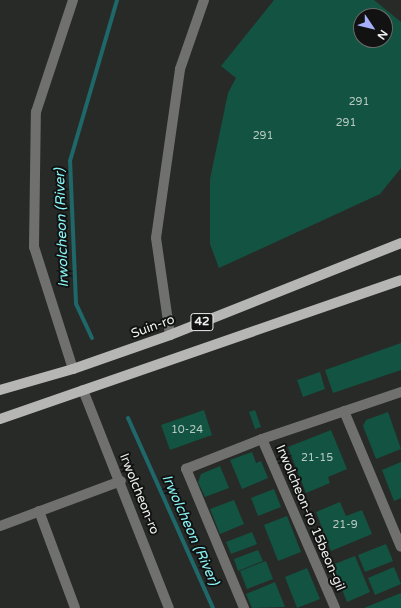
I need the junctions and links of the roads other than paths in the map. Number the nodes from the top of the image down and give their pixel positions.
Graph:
1 (73, 0) edge
2 (204, 0) edge
3 (401, 243) edge
4 (401, 280) edge
5 (170, 335) junction
6 (73, 369) junction
7 (0, 390) edge
8 (83, 390) junction
9 (401, 392) edge
10 (344, 411) junction
11 (0, 419) edge
12 (262, 439) junction
13 (121, 481) junction
14 (39, 512) junction
15 (0, 526) edge
16 (401, 547) edge
17 (75, 608) edge
18 (169, 608) edge
19 (244, 608) edge
20 (335, 608) edge

1 - 6 street
2 - 5 street
3 - 5 main road, Suin-ro / 42
4 - 8 main road
5 - 6 main road, Suin-ro / 42
6 - 7 main road, Suin-ro / 42
8 - 11 main road
8 - 13 street, Irwolcheon-ro
9 - 10 street, Irwolcheon-ro 15beon-gil
10 - 12 street, Irwolcheon-ro 15beon-gil
10 - 16 street
12 - 19 street, Irwolcheon-ro 15beon-gil
12 - 20 street, Irwolcheon-ro 15beon-gil
13 - 14 street
13 - 18 street, Irwolcheon-ro
14 - 15 street
14 - 17 street

